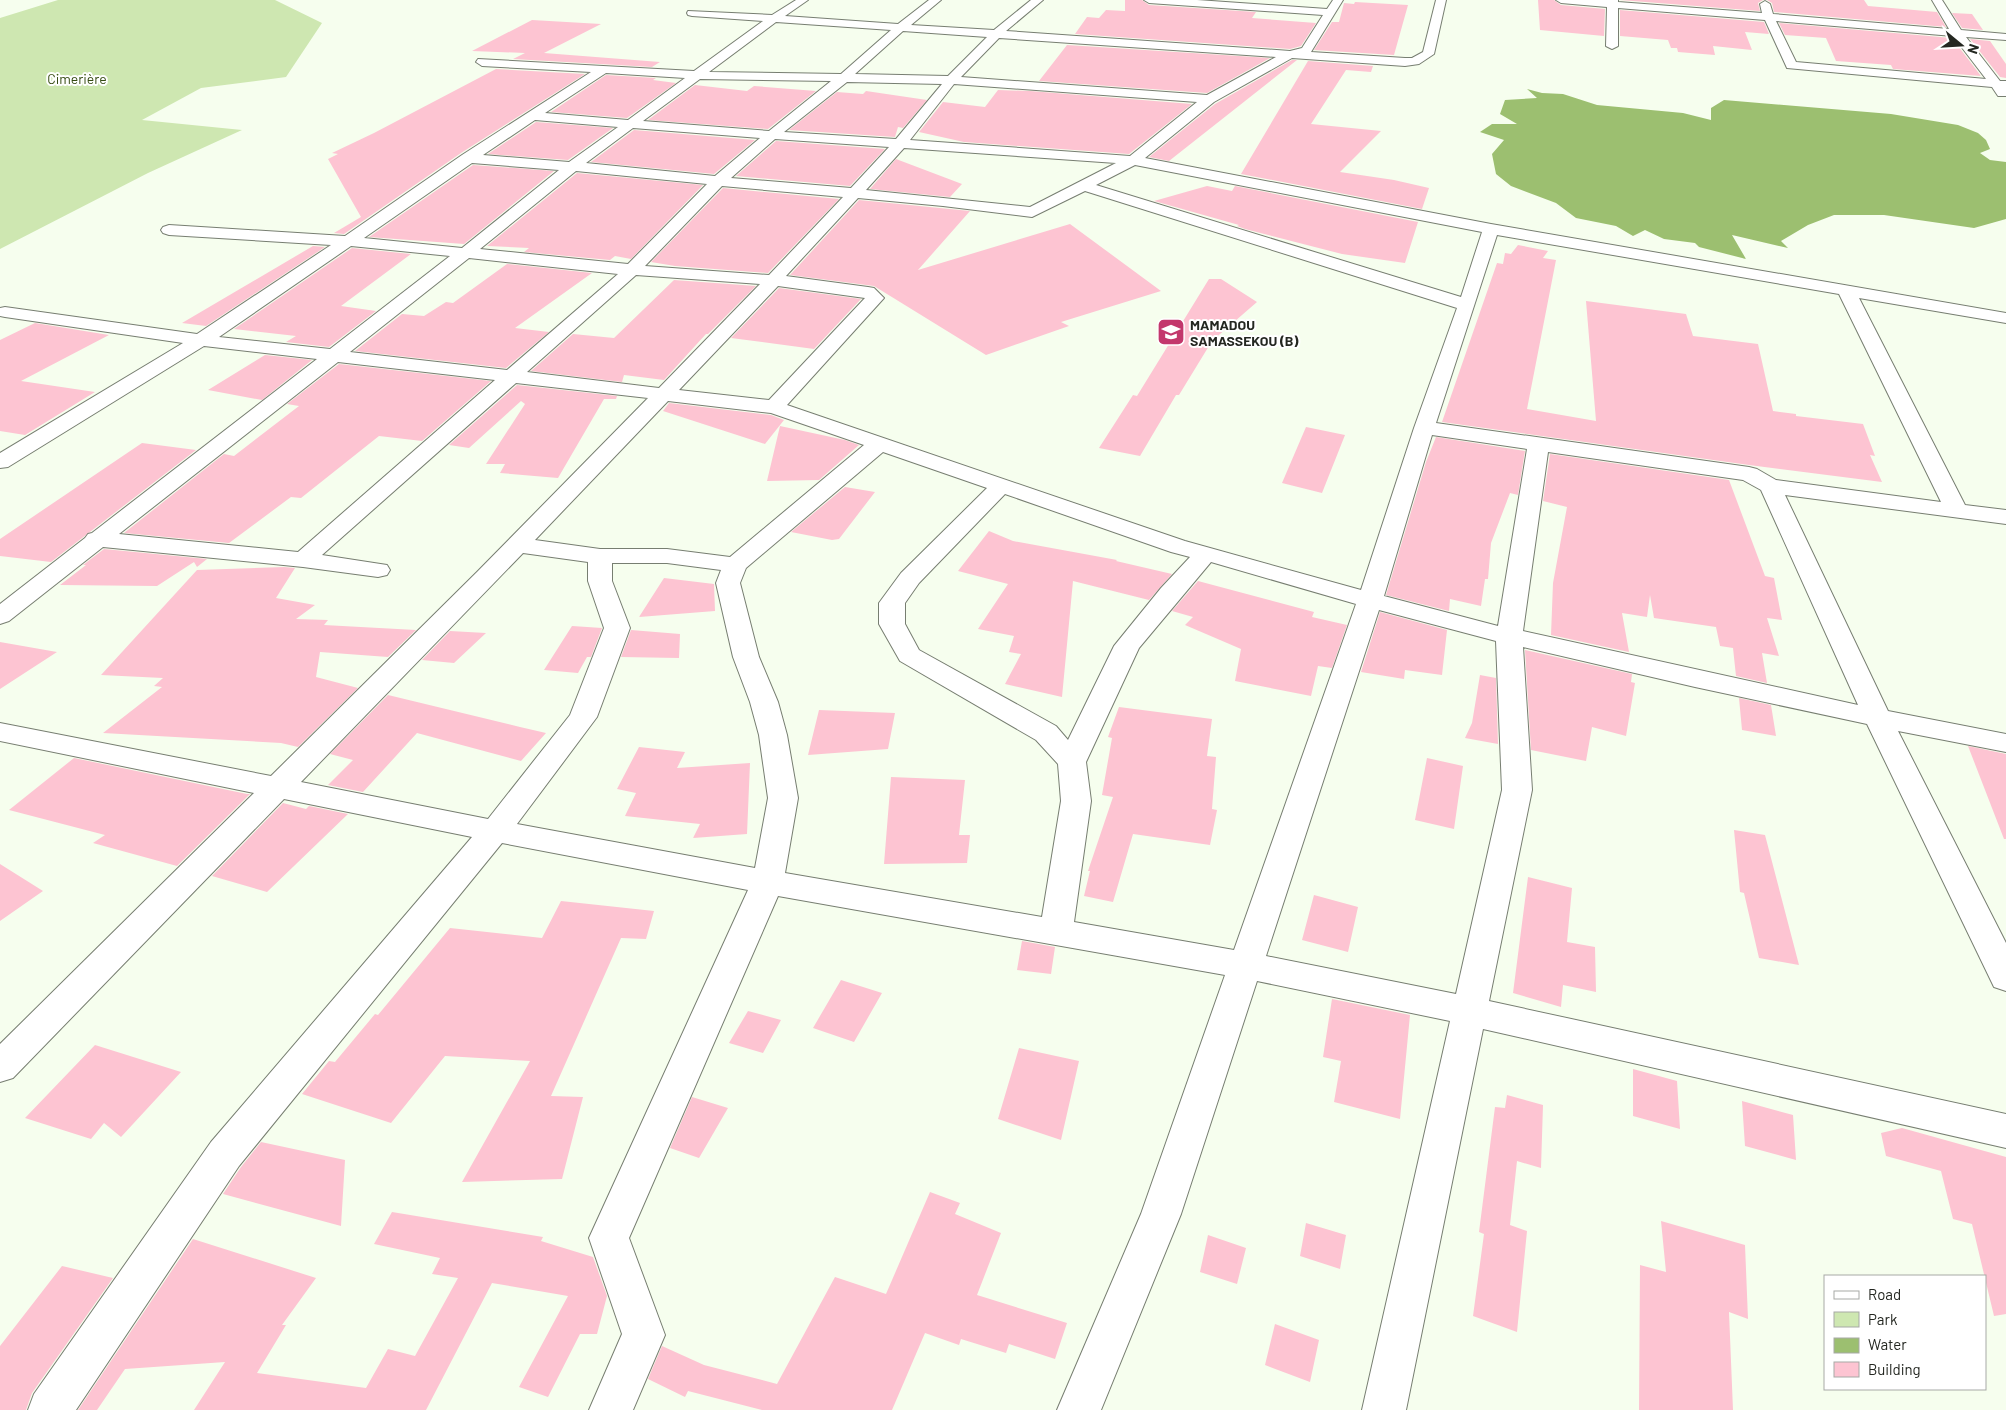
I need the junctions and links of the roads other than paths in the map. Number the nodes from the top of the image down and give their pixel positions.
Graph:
1 (803, 0) edge
2 (936, 0) edge
3 (1038, 0) edge
4 (1149, 0) edge
5 (1440, 0) edge
6 (1561, 0) edge
7 (1764, 0) edge
8 (1937, 0) edge
9 (1613, 2) edge
10 (1334, 6) edge
11 (692, 14) dead end
12 (1769, 18) junction
13 (773, 19) junction
14 (900, 28) junction
15 (1957, 33) junction
16 (996, 34) junction
17 (2006, 37) edge
18 (1612, 46) dead end
19 (1290, 54) junction
20 (482, 62) dead end
21 (603, 70) junction
22 (695, 75) junction
23 (844, 78) junction
24 (951, 80) junction
25 (2001, 85) edge
26 (2006, 98) edge
27 (1209, 99) junction
28 (531, 116) junction
29 (630, 123) junction
30 (773, 135) junction
31 (900, 144) junction
32 (467, 158) junction
33 (1132, 160) junction
34 (573, 166) junction
35 (718, 181) junction
36 (1086, 186) junction
37 (854, 194) junction
38 (1491, 229) junction
39 (169, 230) dead end
40 (348, 241) junction
41 (464, 254) junction
42 (632, 270) junction
43 (773, 280) junction
44 (1846, 290) junction
45 (1467, 305) junction
46 (5, 312) dead end
47 (2006, 318) edge
48 (200, 340) junction
49 (332, 356) junction
50 (512, 377) junction
51 (664, 394) junction
52 (774, 407) junction
53 (1424, 428) junction
54 (880, 443) junction
55 (1538, 446) junction
56 (0, 462) edge
57 (1001, 486) junction
58 (1770, 486) junction
59 (1957, 511) junction
60 (2006, 517) edge
61 (96, 540) junction
62 (518, 545) junction
63 (1206, 553) junction
64 (600, 556) junction
65 (303, 560) junction
66 (735, 565) junction
67 (378, 570) dead end
68 (28, 594) junction
69 (0, 596) edge
70 (1370, 600) junction
71 (0, 616) edge
72 (1509, 636) junction
73 (1878, 718) junction
74 (0, 732) edge
75 (2006, 743) edge
76 (1072, 762) junction
77 (276, 788) junction
78 (494, 831) junction
79 (768, 882) junction
80 (1056, 932) junction
81 (1246, 966) junction
82 (2006, 977) edge
83 (1469, 1011) junction
84 (0, 1067) edge
85 (2006, 1131) edge
86 (50, 1410) edge
87 (611, 1410) edge
88 (1079, 1410) edge
89 (1384, 1410) edge

1 - 13 street
2 - 14 street
3 - 16 street
4 - 10 street
5 - 19 street
6 - 9 street
7 - 12 street
8 - 15 street
9 - 12 street
9 - 18 street
10 - 19 street
11 - 13 street
12 - 15 street
12 - 25 street
13 - 14 street
13 - 22 street
14 - 16 street
14 - 23 street
15 - 17 street
15 - 25 street
16 - 19 street
16 - 24 street
19 - 27 street
20 - 21 street
21 - 22 street
21 - 28 street
22 - 23 street
22 - 29 street
23 - 24 street
23 - 30 street
24 - 27 street
24 - 31 street
25 - 26 street
27 - 33 street
28 - 29 street
28 - 32 street
29 - 30 street
29 - 34 street
30 - 31 street
30 - 35 street
31 - 33 street
31 - 37 street
32 - 34 street
32 - 40 street
33 - 36 street
33 - 38 street
34 - 35 street
34 - 41 street
35 - 37 street
35 - 42 street
36 - 37 street
36 - 45 street
37 - 43 street
38 - 44 street
38 - 45 street
39 - 40 street
40 - 41 street
40 - 48 street
41 - 42 street
41 - 49 street
42 - 43 street
42 - 50 street
43 - 51 street
43 - 52 street
44 - 47 street
44 - 59 street
45 - 53 street
46 - 48 street
48 - 49 street
48 - 56 street
49 - 50 street
49 - 61 street
50 - 51 street
50 - 65 street
51 - 52 street
51 - 62 street
52 - 54 street
53 - 55 street
53 - 70 street
54 - 57 street
54 - 66 street
55 - 58 street
55 - 72 street
57 - 63 street
57 - 76 street
58 - 59 street
58 - 73 street
59 - 60 street
61 - 65 street
61 - 68 street
62 - 64 street
62 - 77 street
63 - 70 street
63 - 76 street
64 - 66 street
64 - 78 street
65 - 67 street
66 - 79 street
68 - 69 street
68 - 71 street
70 - 72 street
70 - 81 street
72 - 73 street
72 - 83 street
73 - 75 street
73 - 82 street
74 - 77 street
76 - 80 street
77 - 78 street
77 - 84 street
78 - 79 street
78 - 86 street
79 - 80 street
79 - 87 street
80 - 81 street
81 - 83 street
81 - 88 street
83 - 85 street
83 - 89 street

